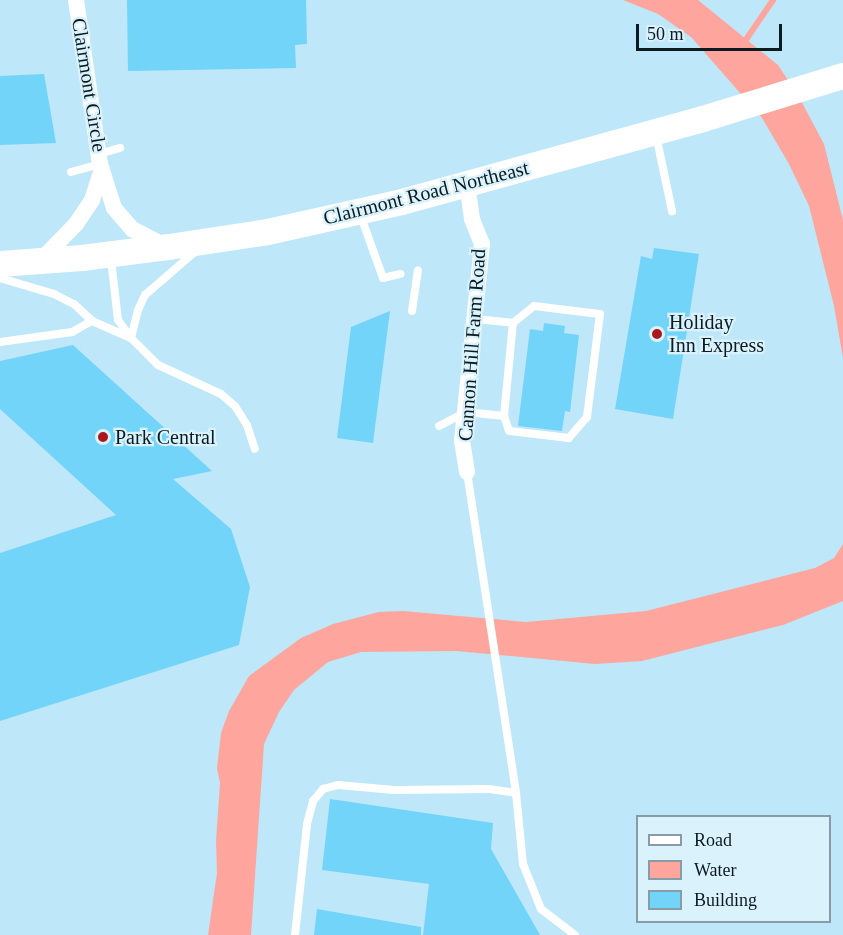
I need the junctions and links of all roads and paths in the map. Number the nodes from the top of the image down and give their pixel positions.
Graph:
1 (76, 0) edge
2 (843, 76) edge
3 (655, 132) junction
4 (120, 148) dead end
5 (100, 163) junction
6 (71, 171) dead end
7 (467, 183) junction
8 (672, 211) dead end
9 (359, 212) junction
10 (206, 241) junction
11 (169, 247) junction
12 (110, 255) junction
13 (38, 262) junction
14 (0, 264) edge
15 (418, 270) dead end
16 (401, 274) dead end
17 (0, 278) edge
18 (412, 311) dead end
19 (476, 319) junction
20 (92, 321) junction
21 (513, 323) junction
22 (131, 338) junction
23 (0, 342) edge
24 (466, 412) junction
25 (504, 416) junction
26 (439, 426) dead end
27 (255, 449) dead end
28 (467, 472) joint
29 (516, 793) junction
30 (295, 935) edge
31 (575, 935) edge

1 - 5 street, Clairmont Circle
2 - 3 main road, Clairmont Road Northeast
3 - 7 main road, Clairmont Road Northeast
3 - 8 lane
4 - 5 lane
5 - 6 lane
5 - 11 street, Clairmont Circle
5 - 13 street, Clairmont Circle
7 - 9 main road, Clairmont Road Northeast
7 - 19 street, Cannon Hill Farm Road
9 - 10 main road, Clairmont Road Northeast
9 - 16 lane
10 - 11 main road, Clairmont Road Northeast
10 - 22 lane
11 - 12 main road, Clairmont Road Northeast
12 - 13 main road, Clairmont Road Northeast
12 - 22 lane
13 - 14 main road, Clairmont Road Northeast
15 - 18 lane
17 - 20 lane
19 - 21 lane
19 - 24 street, Cannon Hill Farm Road
20 - 22 lane
20 - 23 lane
21 - 25 lane
21 - 25 lane
22 - 27 lane
24 - 25 lane
24 - 26 lane
24 - 28 street, Cannon Hill Farm Road
28 - 29 lane
29 - 30 lane
29 - 31 lane

